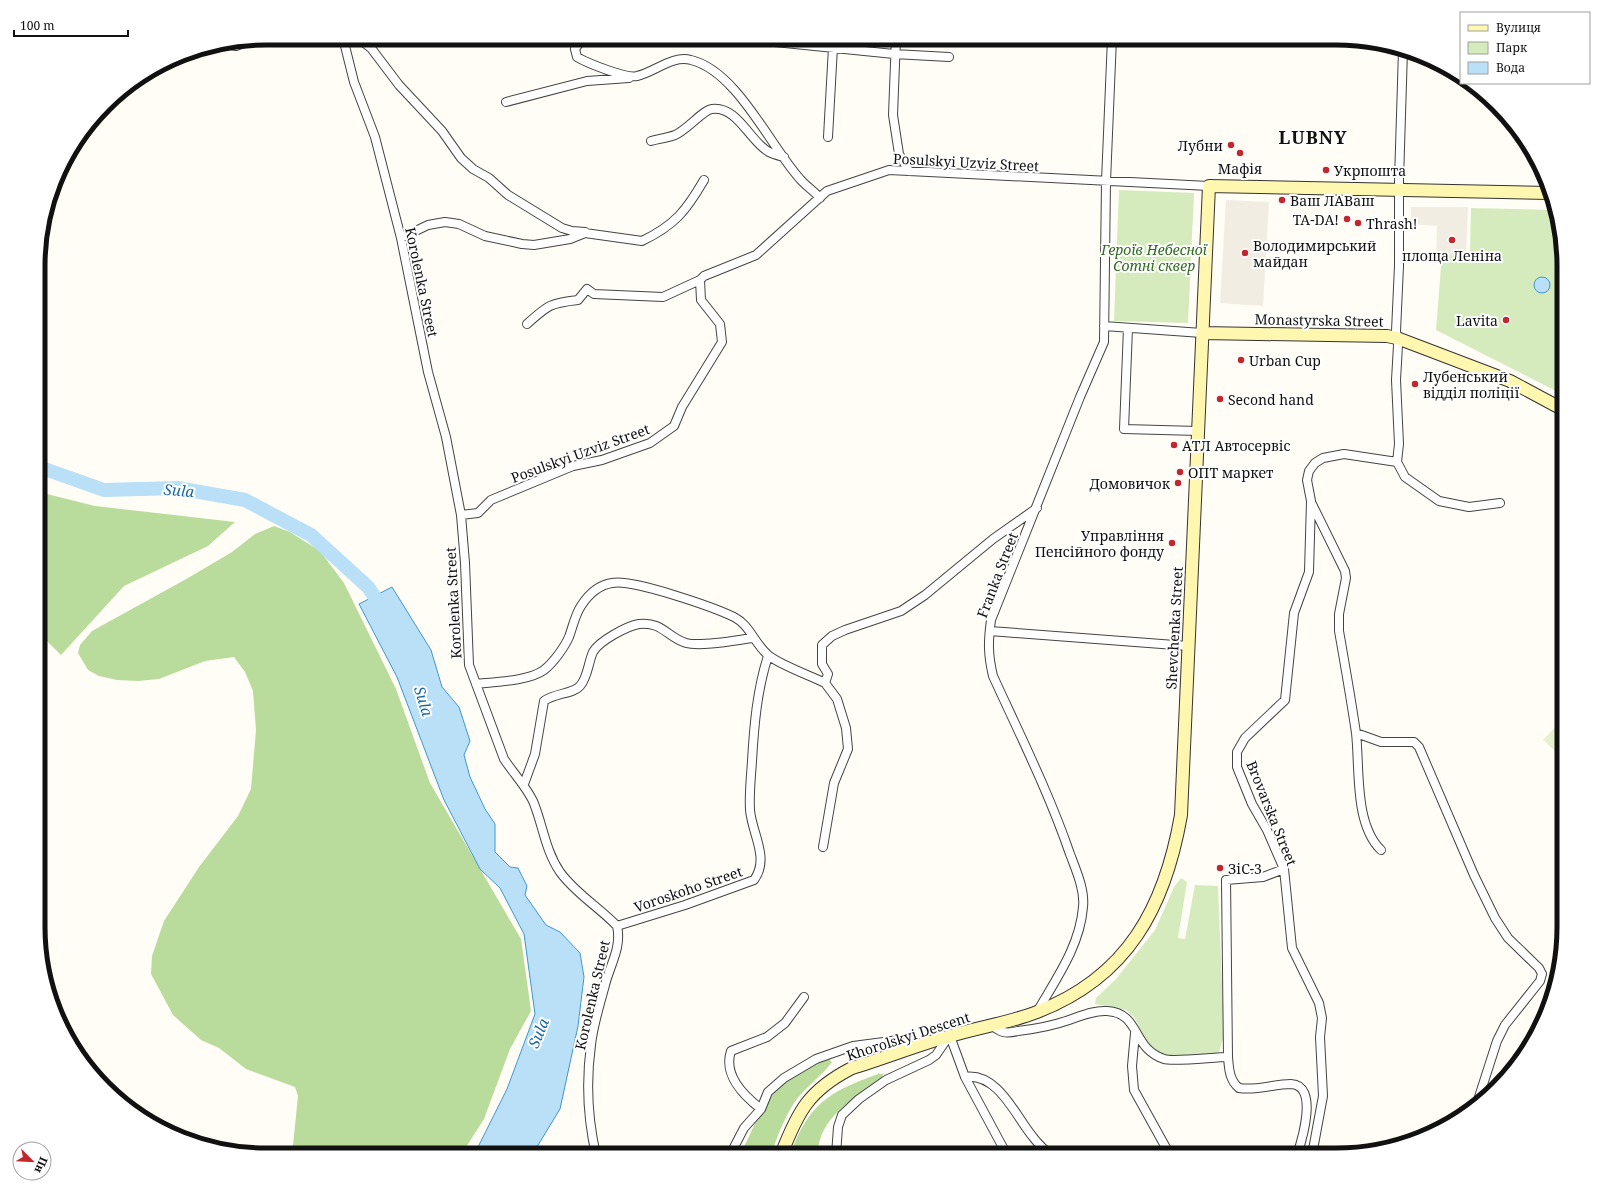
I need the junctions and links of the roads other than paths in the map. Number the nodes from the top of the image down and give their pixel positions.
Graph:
1 (345, 45) edge
2 (366, 45) edge
3 (579, 45) edge
4 (810, 45) edge
5 (895, 45) edge
6 (1112, 45) edge
7 (833, 47) junction
8 (894, 54) junction
9 (1403, 56) edge
10 (949, 57) dead end
11 (636, 77) junction
12 (506, 102) dead end
13 (828, 137) dead end
14 (651, 141) dead end
15 (784, 157) junction
16 (909, 171) junction
17 (704, 180) dead end
18 (1106, 181) junction
19 (1209, 186) junction
20 (1399, 190) junction
21 (1544, 193) edge
22 (820, 198) junction
23 (585, 232) junction
24 (401, 238) junction
25 (700, 280) junction
26 (527, 324) dead end
27 (1104, 326) junction
28 (1128, 328) junction
29 (1202, 333) junction
30 (1397, 338) junction
31 (1557, 406) edge
32 (1198, 431) junction
33 (1397, 462) junction
34 (1311, 502) junction
35 (1500, 503) dead end
36 (1037, 508) junction
37 (461, 515) junction
38 (990, 631) junction
39 (753, 638) junction
40 (1188, 646) junction
41 (768, 656) junction
42 (824, 683) junction
43 (476, 684) junction
44 (1356, 733) junction
45 (524, 784) junction
46 (823, 846) dead end
47 (1381, 850) dead end
48 (1284, 869) junction
49 (617, 926) junction
50 (804, 997) dead end
51 (1037, 1012) junction
52 (992, 1026) junction
53 (1135, 1033) junction
54 (950, 1036) junction
55 (899, 1040) dead end
56 (1228, 1057) junction
57 (965, 1077) junction
58 (1481, 1094) edge
59 (761, 1109) junction
60 (595, 1148) edge
61 (734, 1148) edge
62 (784, 1148) edge
63 (836, 1148) edge
64 (1003, 1148) edge
65 (1043, 1148) edge
66 (1166, 1148) edge
67 (1299, 1148) edge
68 (1313, 1148) edge

1 - 24 street, Korolenka Street
2 - 23 street
3 - 11 street
4 - 7 street
5 - 8 street
6 - 18 street, Franka Street
7 - 8 street
7 - 13 street
8 - 10 street
8 - 16 street
9 - 20 street
11 - 12 street
11 - 15 street
14 - 15 street
15 - 22 street
16 - 18 street, Posulskyi Uzviz Street
16 - 22 street, Posulskyi Uzviz Street
17 - 23 street
18 - 19 street, Posulskyi Uzviz Street
18 - 27 street, Franka Street
19 - 20 main road
19 - 29 main road, Shevchenka Street
20 - 21 main road
20 - 30 street
22 - 25 street, Posulskyi Uzviz Street
23 - 24 street
24 - 37 street, Korolenka Street
25 - 26 street
25 - 37 street, Posulskyi Uzviz Street
27 - 28 street
27 - 36 street, Franka Street
28 - 29 street
28 - 32 street
29 - 30 main road, Monastyrska Street
29 - 32 main road, Shevchenka Street
30 - 31 main road, Monastyrska Street
30 - 33 street
32 - 40 main road, Shevchenka Street
33 - 34 street
33 - 35 street
34 - 44 street
34 - 48 street, Brovarska Street
36 - 38 street, Franka Street
36 - 42 street
37 - 43 street, Korolenka Street
38 - 40 street
38 - 51 street, Franka Street
39 - 41 street
39 - 43 street
39 - 45 street
40 - 51 main road, Shevchenka Street
41 - 42 street
41 - 49 street, Voroskoho Street
42 - 46 street
43 - 45 street, Korolenka Street
44 - 47 street
44 - 58 street
45 - 49 street, Korolenka Street
48 - 56 street
48 - 68 street, Brovarska Street
49 - 60 street, Korolenka Street
50 - 59 street
51 - 52 main road, Khorolskyi Descent
52 - 53 street
52 - 54 main road, Khorolskyi Descent
53 - 56 street
53 - 66 street
54 - 57 street
54 - 62 main road, Khorolskyi Descent
54 - 63 street
55 - 59 street
56 - 67 street
57 - 64 street
57 - 65 street
59 - 61 street

